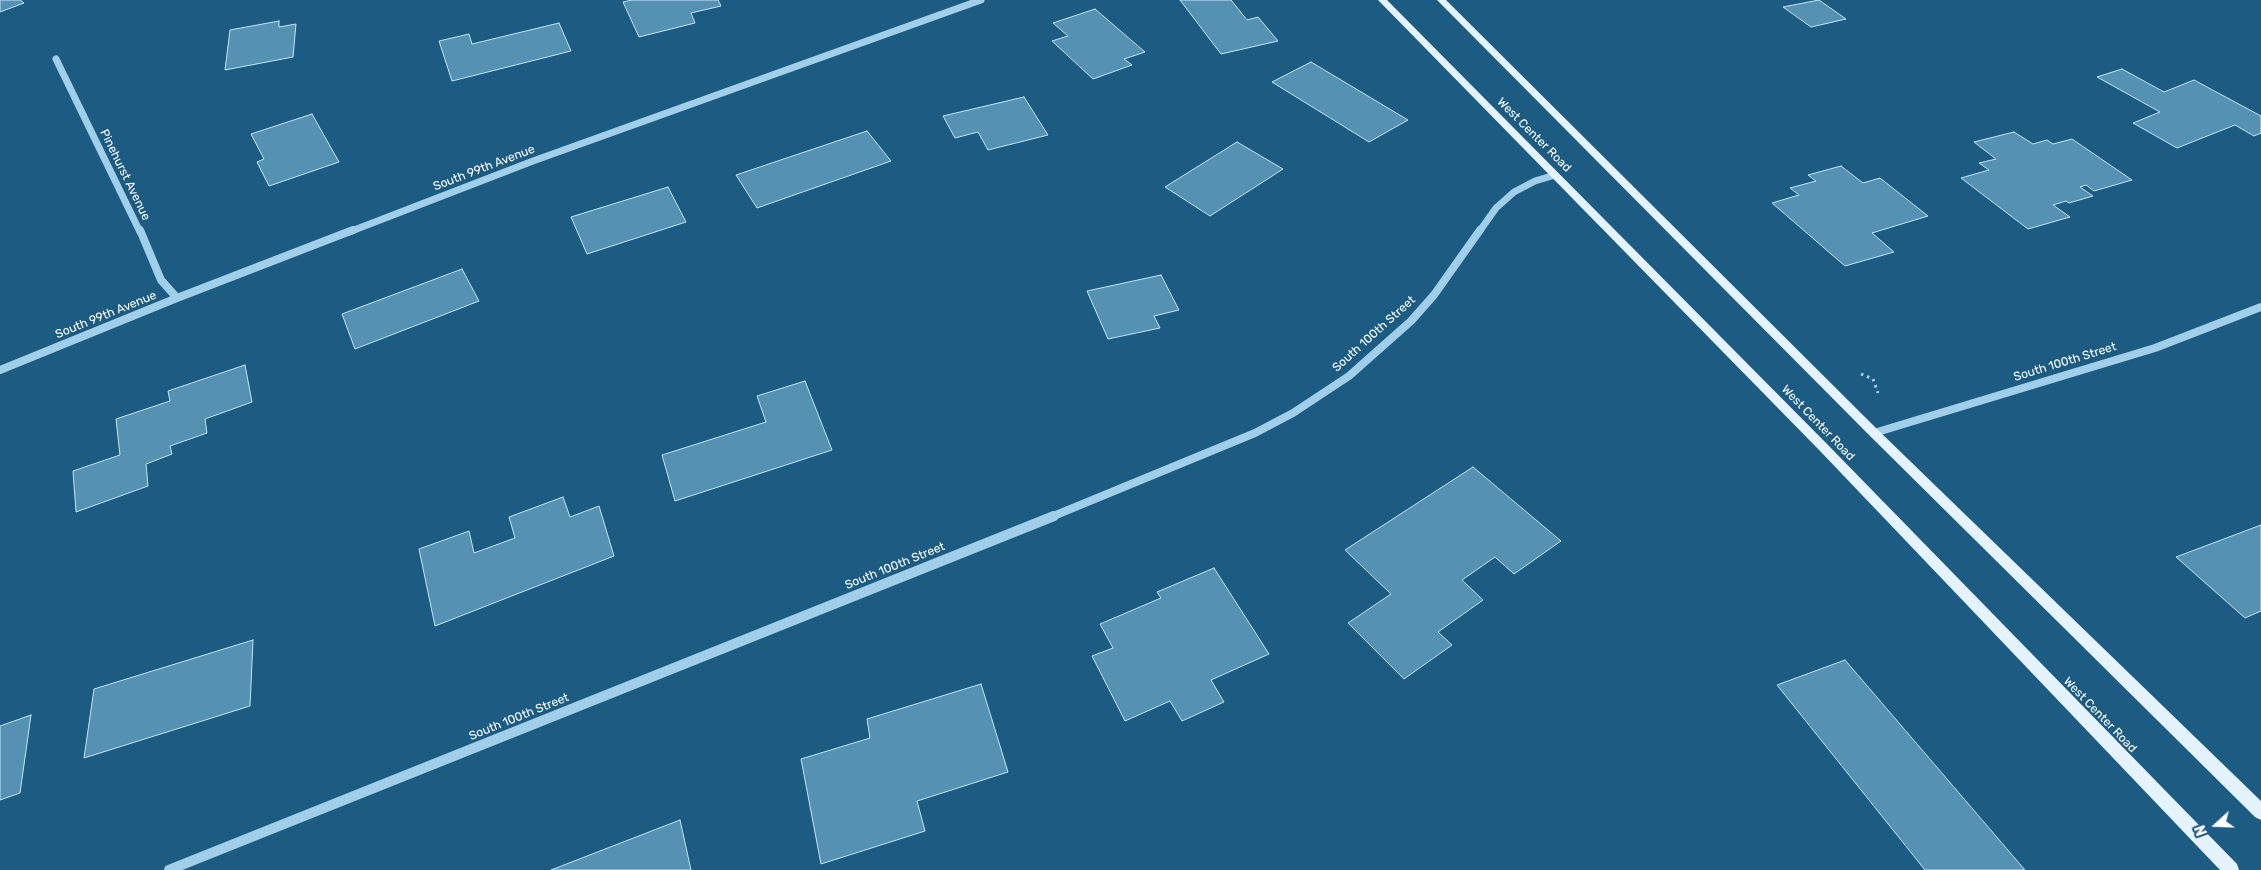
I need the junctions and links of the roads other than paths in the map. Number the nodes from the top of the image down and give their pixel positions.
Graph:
1 (981, 0) edge
2 (1382, 0) edge
3 (1441, 0) edge
4 (56, 59) dead end
5 (1555, 175) junction
6 (177, 298) junction
7 (2261, 307) edge
8 (0, 370) edge
9 (1874, 433) junction
10 (2261, 812) edge
11 (169, 870) edge
12 (2230, 870) edge

1 - 6 street, South 99th Avenue
2 - 5 main road, West Center Road
3 - 9 main road
4 - 6 street, Pinehurst Avenue
5 - 11 street, South 100th Street
5 - 12 main road, West Center Road
6 - 8 street, South 99th Avenue
7 - 9 street, South 100th Street
9 - 10 main road

